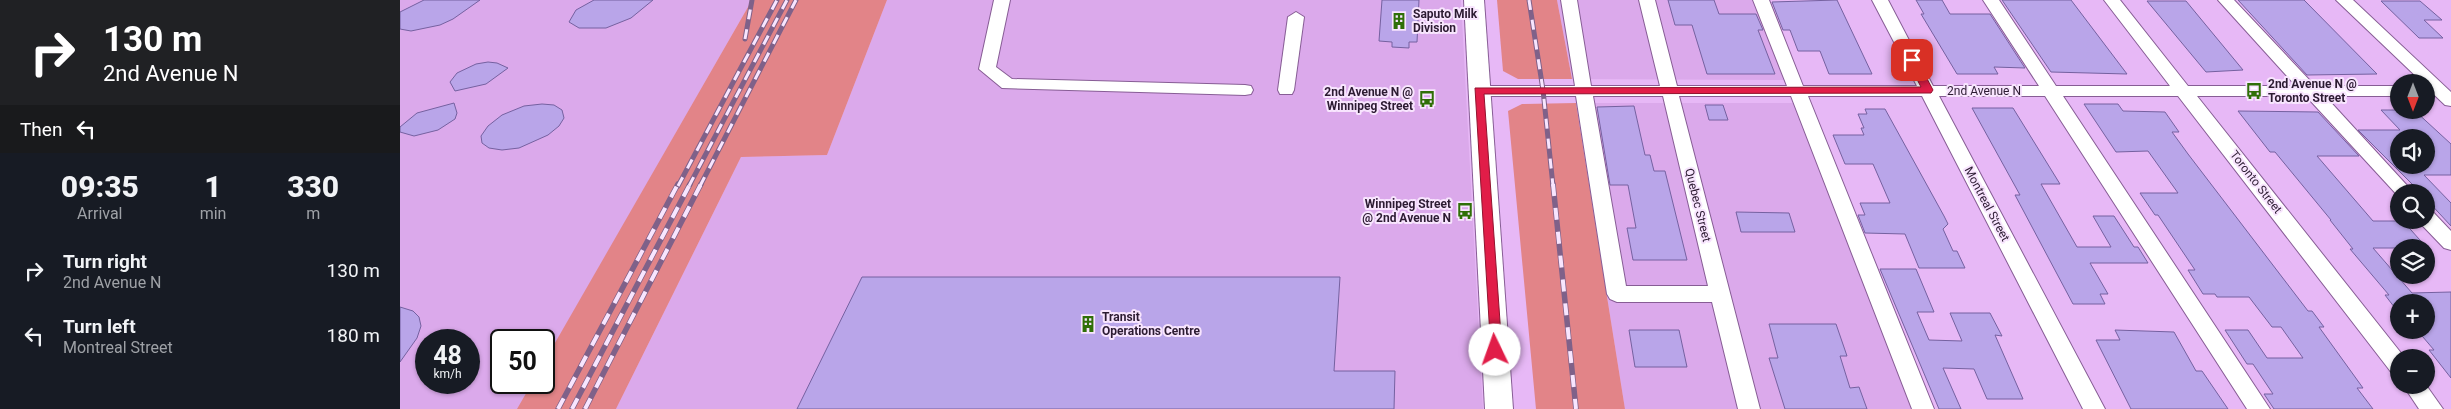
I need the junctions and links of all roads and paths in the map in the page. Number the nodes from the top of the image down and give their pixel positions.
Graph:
1 (1002, 0) edge
2 (1474, 0) edge
3 (1569, 0) edge
4 (1647, 0) edge
5 (1762, 0) edge
6 (1880, 0) edge
7 (1991, 0) edge
8 (2112, 0) edge
9 (2226, 0) edge
10 (2344, 0) edge
11 (1296, 17) dead end
12 (1245, 90) dead end
13 (1286, 90) dead end
14 (1584, 90) junction
15 (1669, 90) junction
16 (1796, 90) junction
17 (1928, 90) junction
18 (1479, 91) junction
19 (2051, 91) junction
20 (2185, 91) junction
21 (2309, 91) junction
22 (2390, 91) edge
23 (2442, 93) edge
24 (2396, 184) edge
25 (2435, 226) edge
26 (2451, 243) edge
27 (1720, 294) junction
28 (2390, 354) edge
29 (2421, 394) edge
30 (1498, 409) edge
31 (1749, 409) edge
32 (1923, 409) edge
33 (2094, 409) edge
34 (2259, 409) edge
35 (2432, 409) edge

1 - 12 street
2 - 18 main road
3 - 14 street
4 - 15 street, Quebec Street
5 - 16 street
6 - 17 street, Montreal Street
7 - 19 street
8 - 20 street, Toronto Street
9 - 21 street
10 - 23 street
11 - 13 street
14 - 15 street, 2nd Avenue N
14 - 18 street, 2nd Avenue N
14 - 27 street
15 - 16 street, 2nd Avenue N
15 - 27 street, Quebec Street
16 - 17 street, 2nd Avenue N
16 - 32 street
17 - 19 street, 2nd Avenue N
17 - 33 street, Montreal Street
18 - 30 main road
19 - 20 street, 2nd Avenue N
19 - 34 street
20 - 21 street, 2nd Avenue N
20 - 28 street, Toronto Street
21 - 22 street, 2nd Avenue N
21 - 24 street
25 - 26 street
27 - 31 street, Quebec Street
29 - 35 street

